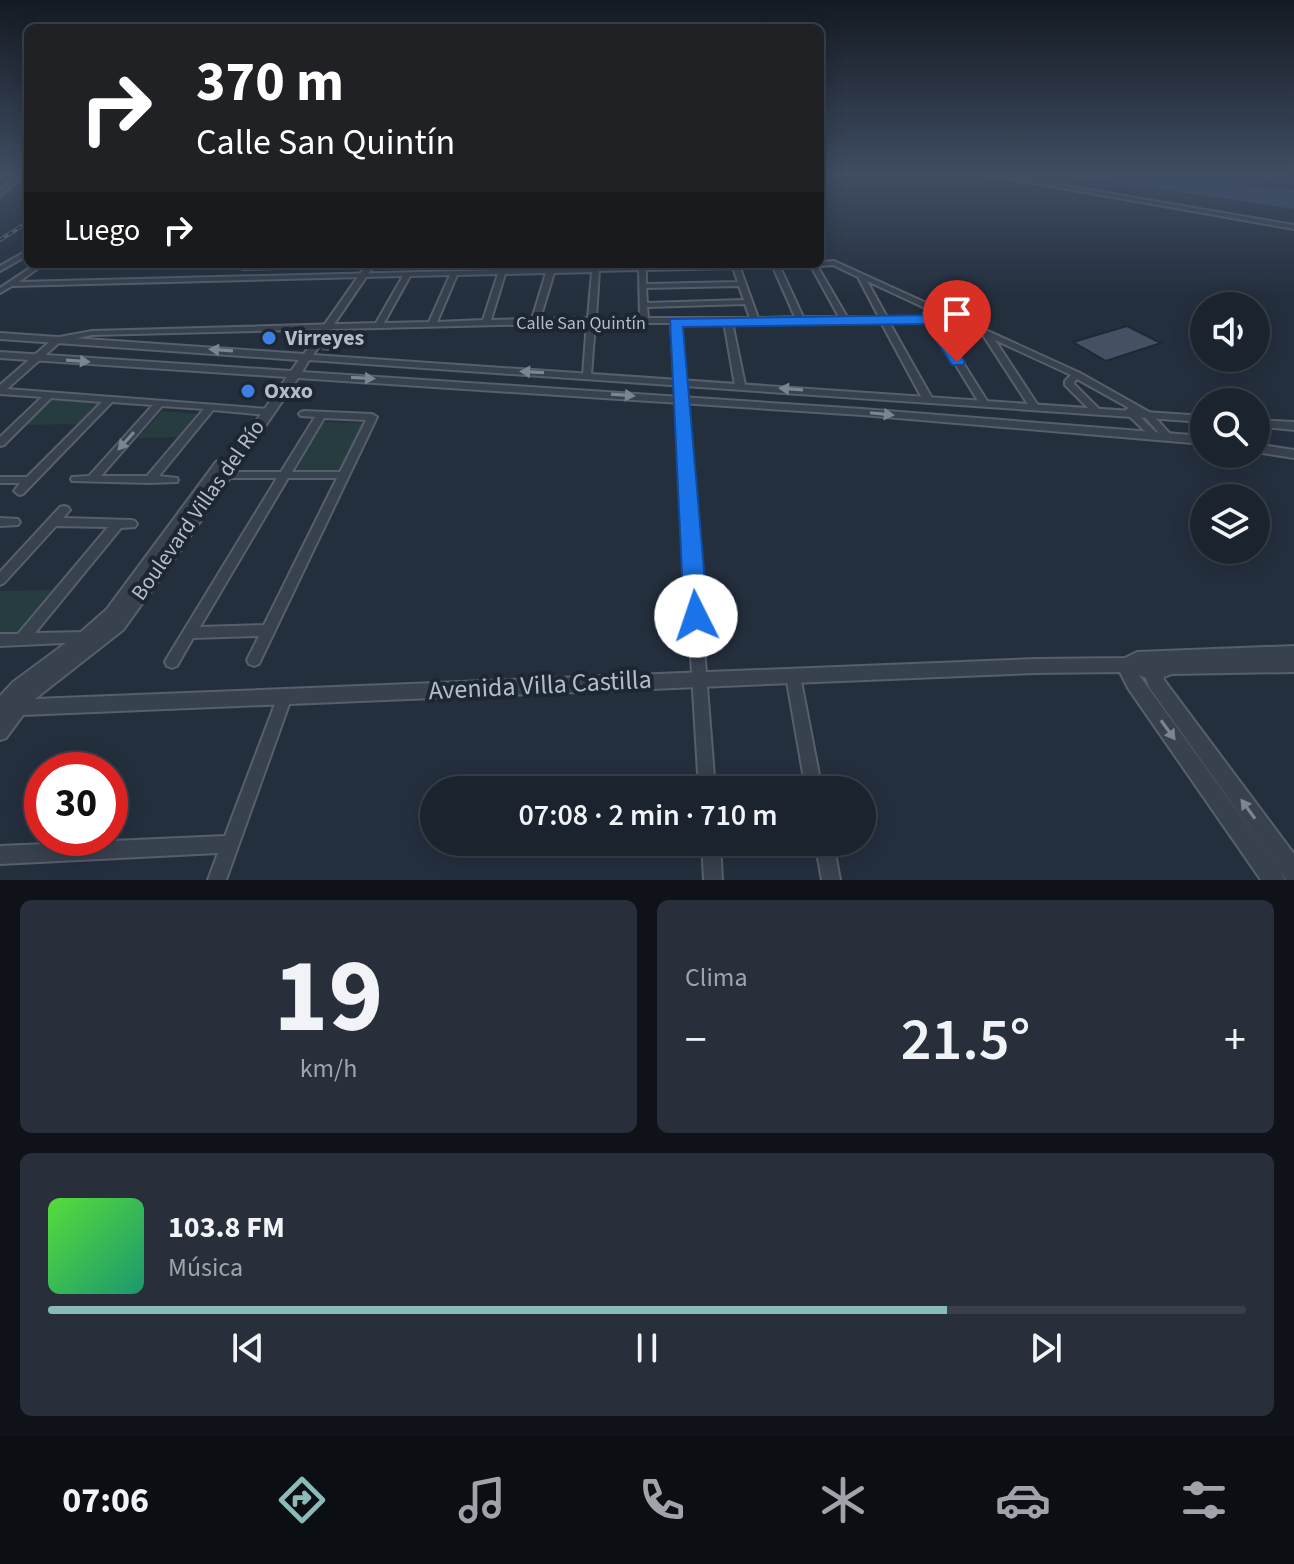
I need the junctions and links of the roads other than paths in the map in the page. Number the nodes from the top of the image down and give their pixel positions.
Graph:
1 (1224, 215) edge
2 (1294, 227) edge
3 (24, 254) edge
4 (824, 264) edge
5 (35, 268) edge
6 (243, 268) edge
7 (362, 268) edge
8 (468, 268) edge
9 (536, 268) edge
10 (552, 268) edge
11 (596, 268) edge
12 (642, 268) edge
13 (736, 268) edge
14 (777, 268) edge
15 (814, 268) edge
16 (0, 269) edge
17 (503, 270) junction
18 (455, 272) junction
19 (408, 273) junction
20 (860, 275) junction
21 (234, 278) junction
22 (11, 284) junction
23 (742, 284) junction
24 (643, 286) junction
25 (0, 291) edge
26 (749, 302) junction
27 (921, 304) junction
28 (643, 305) junction
29 (931, 319) junction
30 (845, 320) junction
31 (887, 320) junction
32 (755, 321) junction
33 (801, 321) junction
34 (535, 322) junction
35 (590, 322) junction
36 (675, 322) junction
37 (728, 322) junction
38 (486, 323) junction
39 (644, 323) junction
40 (432, 324) junction
41 (379, 325) junction
42 (324, 327) junction
43 (984, 333) junction
44 (0, 336) edge
45 (57, 340) junction
46 (0, 355) edge
47 (303, 357) junction
48 (36, 358) junction
49 (290, 374) junction
50 (587, 375) junction
51 (1074, 377) junction
52 (680, 382) junction
53 (740, 385) junction
54 (0, 391) edge
55 (50, 394) junction
56 (110, 399) junction
57 (680, 399) junction
58 (928, 400) junction
59 (160, 403) junction
60 (984, 404) junction
61 (1034, 407) junction
62 (210, 409) junction
63 (1096, 411) junction
64 (262, 413) junction
65 (304, 414) dead end
66 (321, 415) junction
67 (1134, 415) junction
68 (1148, 415) junction
69 (1190, 418) edge
70 (1270, 424) edge
71 (1294, 426) edge
72 (1153, 434) junction
73 (1167, 436) junction
74 (1190, 438) edge
75 (0, 443) edge
76 (1270, 450) edge
77 (1294, 454) edge
78 (219, 475) junction
79 (286, 475) junction
80 (345, 475) junction
81 (76, 479) dead end
82 (92, 479) junction
83 (0, 480) edge
84 (30, 480) junction
85 (150, 480) junction
86 (173, 480) dead end
87 (19, 491) dead end
88 (64, 510) dead end
89 (0, 522) edge
90 (14, 522) dead end
91 (54, 522) junction
92 (0, 580) edge
93 (268, 630) junction
94 (190, 633) junction
95 (88, 636) junction
96 (104, 636) junction
97 (22, 639) junction
98 (0, 640) edge
99 (1294, 653) edge
100 (254, 660) dead end
101 (172, 662) dead end
102 (1128, 665) junction
103 (1294, 665) edge
104 (1155, 673) junction
105 (793, 676) junction
106 (700, 678) junction
107 (285, 696) junction
108 (4, 708) edge
109 (0, 732) edge
110 (706, 776) edge
111 (811, 776) edge
112 (231, 844) junction
113 (0, 855) edge
114 (712, 856) edge
115 (827, 856) edge
116 (1294, 872) edge
117 (217, 880) edge
118 (713, 880) edge
119 (831, 880) edge
120 (1274, 880) edge

1 - 2 street
3 - 16 street
4 - 20 street
5 - 22 street
6 - 21 street
7 - 19 street
7 - 21 street
7 - 42 street, Boulevard Villas del Río
8 - 17 street
8 - 18 street
9 - 17 street
10 - 34 street
11 - 35 street
12 - 24 street
13 - 23 street
14 - 33 street
15 - 30 street
17 - 38 street
18 - 19 street
18 - 40 street
19 - 41 street
20 - 27 street
20 - 31 street
21 - 22 street
22 - 25 street
23 - 24 street
23 - 26 street
24 - 28 street
26 - 28 street
26 - 32 street
27 - 29 street
27 - 43 street
28 - 39 street
29 - 31 street, Calle San Quintín
29 - 60 street
30 - 31 street, Calle San Quintín
30 - 33 street, Calle San Quintín
31 - 58 street
32 - 33 street, Calle San Quintín
32 - 37 street, Calle San Quintín
34 - 35 street, Calle San Quintín
34 - 38 street, Calle San Quintín
35 - 39 street, Calle San Quintín
35 - 50 street
36 - 37 street, Calle San Quintín
36 - 39 street, Calle San Quintín
36 - 52 street
37 - 53 street
38 - 40 street, Calle San Quintín
40 - 41 street, Calle San Quintín
41 - 42 street, Calle San Quintín
42 - 45 street, Calle San Quintín
42 - 47 street, Boulevard Villas del Río
43 - 51 street
43 - 61 street
44 - 45 street
47 -> 45 street
45 - 48 street
46 - 48 street
47 - 49 street, Boulevard Villas del Río
50 -> 47 street
48 -> 49 street
48 - 54 street
49 -> 57 street
49 - 64 street, Boulevard Villas del Río
50 - 52 street
51 - 63 street
51 - 67 street
51 - 68 street
52 - 53 street
52 - 57 street
58 -> 53 street
54 - 55 street
55 - 56 street
55 - 75 street
56 - 59 street
56 - 84 street
57 -> 72 street
57 - 106 street
58 - 60 street
59 - 62 street
59 -> 82 street
60 - 61 street
61 - 63 street
62 - 64 street
62 - 85 street
63 - 67 street
64 - 78 street, Boulevard Villas del Río
65 - 66 street
66 - 79 street
66 - 80 street
67 - 68 street
67 - 72 street
68 - 69 street
68 - 73 street
70 - 71 street
72 - 73 street
73 - 74 street
76 - 77 street
78 - 79 street
78 - 95 street, Boulevard Villas del Río
78 - 96 street, Boulevard Villas del Río
79 - 80 street
79 - 94 street
80 - 93 street
81 - 82 street
82 - 85 street
83 - 84 street
84 - 87 street
85 - 86 street
88 - 91 street
89 - 90 street
91 - 92 street
91 - 97 street
93 - 94 street
93 - 100 street
94 - 101 street
95 - 96 street
95 - 97 street
95 - 108 street, Boulevard Villas del Río
96 - 108 street, Boulevard Villas del Río
97 - 98 street
99 - 102 street, Avenida Villa Castilla
102 - 104 street, Avenida Villa Castilla
102 - 105 street, Avenida Villa Castilla
102 -> 120 street
103 - 104 street, Avenida Villa Castilla
116 -> 104 street
105 - 106 street, Avenida Villa Castilla
105 - 111 street
106 - 107 street, Avenida Villa Castilla
106 - 110 street
107 - 108 street, Avenida Villa Castilla
107 - 112 street
108 - 109 street, Boulevard Villas del Río
112 - 113 street
112 - 117 street
114 - 118 street
115 - 119 street

